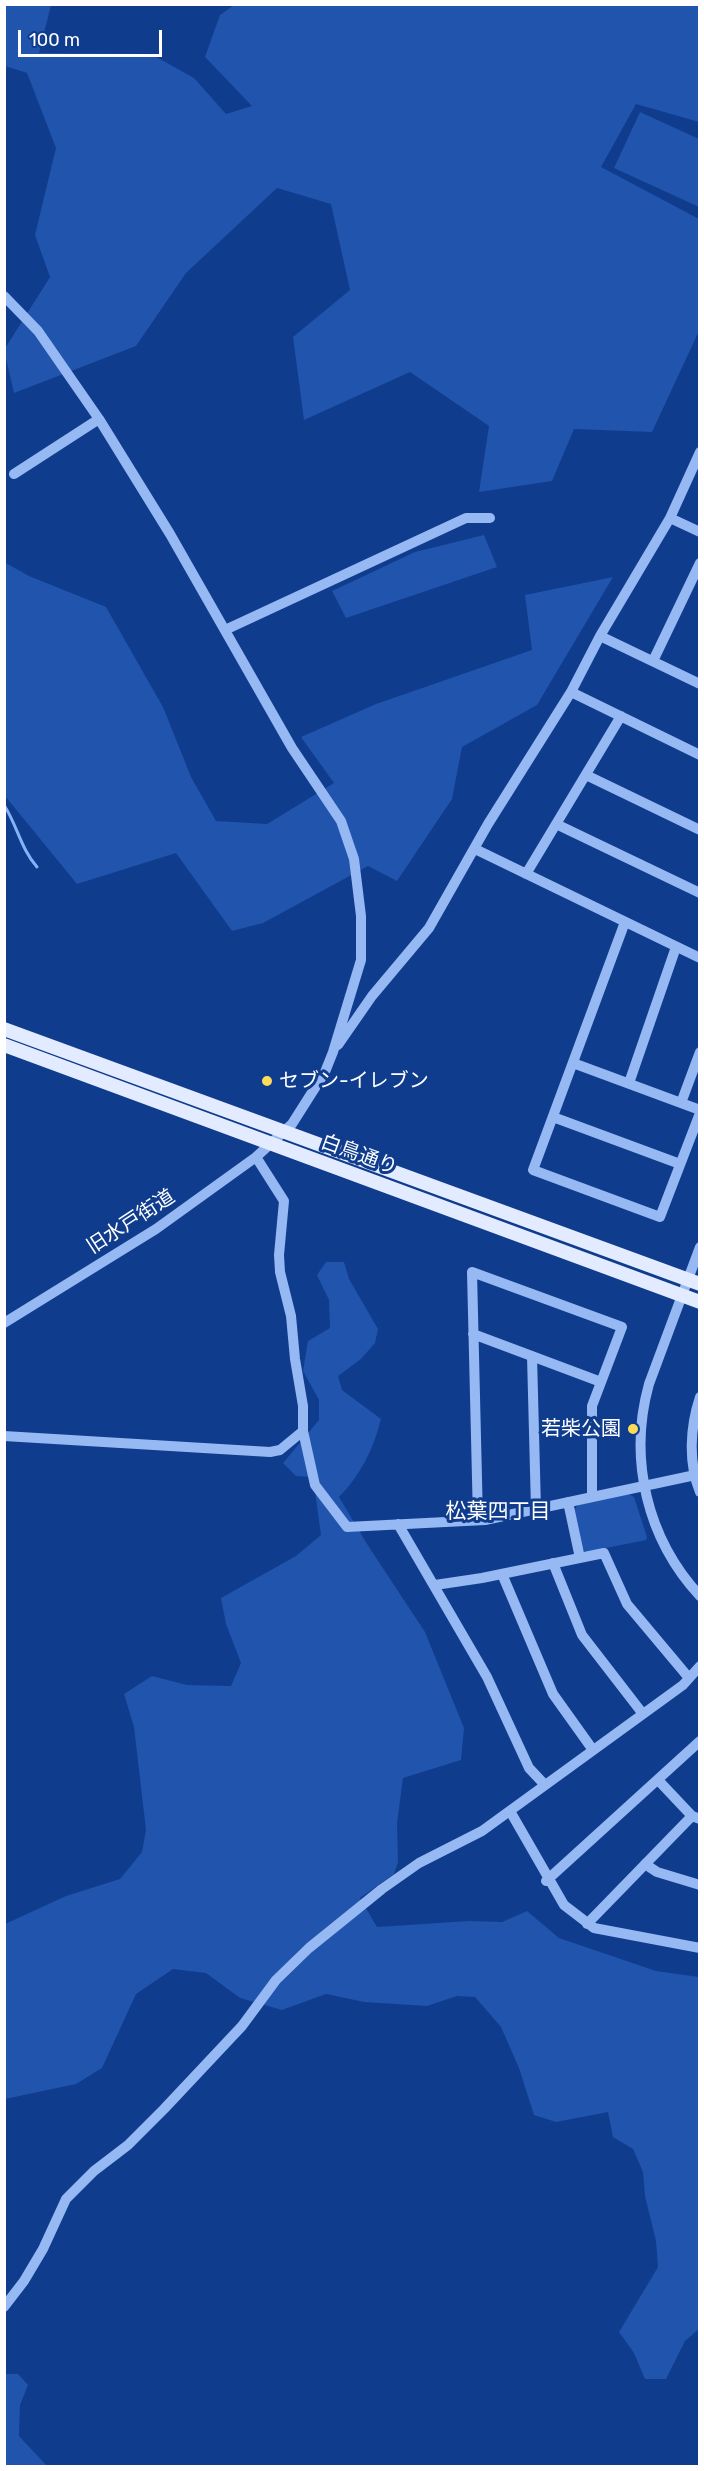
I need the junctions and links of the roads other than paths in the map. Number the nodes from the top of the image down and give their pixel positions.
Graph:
1 (4, 296) edge
2 (99, 419) junction
3 (699, 452) edge
4 (696, 469) edge
5 (14, 474) dead end
6 (490, 518) dead end
7 (670, 518) junction
8 (699, 532) edge
9 (699, 563) edge
10 (225, 630) junction
11 (600, 636) junction
12 (653, 662) junction
13 (699, 684) edge
14 (571, 692) junction
15 (621, 716) junction
16 (699, 755) edge
17 (586, 774) junction
18 (556, 824) junction
19 (699, 830) edge
20 (474, 849) junction
21 (526, 874) junction
22 (699, 893) edge
23 (624, 922) junction
24 (676, 947) junction
25 (699, 958) edge
26 (4, 1029) edge
27 (4, 1045) edge
28 (333, 1052) junction
29 (699, 1052) edge
30 (573, 1063) junction
31 (629, 1083) junction
32 (681, 1103) junction
33 (699, 1111) edge
34 (553, 1117) junction
35 (284, 1133) junction
36 (271, 1143) junction
37 (256, 1157) junction
38 (680, 1164) junction
39 (699, 1247) edge
40 (694, 1282) edge
41 (682, 1295) junction
42 (699, 1302) edge
43 (4, 1323) edge
44 (473, 1334) junction
45 (532, 1356) junction
46 (601, 1382) junction
47 (699, 1396) edge
48 (303, 1431) junction
49 (4, 1436) edge
50 (697, 1475) edge
51 (644, 1486) junction
52 (699, 1492) edge
53 (592, 1497) junction
54 (568, 1502) junction
55 (536, 1509) junction
56 (477, 1520) junction
57 (398, 1524) junction
58 (580, 1558) junction
59 (553, 1563) junction
60 (502, 1574) junction
61 (435, 1585) junction
62 (699, 1596) edge
63 (699, 1666) edge
64 (689, 1678) junction
65 (643, 1714) junction
66 (699, 1743) edge
67 (593, 1750) junction
68 (658, 1780) junction
69 (545, 1785) junction
70 (510, 1811) junction
71 (696, 1818) edge
72 (645, 1864) junction
73 (548, 1880) junction
74 (699, 1885) edge
75 (587, 1924) junction
76 (699, 1948) edge
77 (4, 2307) edge

1 - 2 street
2 - 5 street
2 - 10 street
3 - 4 street
4 - 7 street
6 - 10 street
7 - 8 street
7 - 11 street
9 - 12 street
10 - 28 street
11 - 12 street
11 - 14 street
12 - 13 street
14 - 15 street
14 - 20 street
15 - 16 street
15 - 17 street
17 - 18 street
17 - 19 street
18 - 21 street
18 - 22 street
20 - 21 street
20 - 28 street
21 - 23 street
23 - 24 street
23 - 30 street
24 - 25 street
24 - 31 street
26 - 35 main road, 白鳥通り
27 - 36 main road, 白鳥通り
28 - 35 street, 旧水戸街道
29 - 32 street
30 - 31 street
30 - 34 street
31 - 32 street
32 - 33 street
33 - 38 street
34 - 38 street
34 - 38 street
35 - 36 street, 旧水戸街道
35 - 40 main road, 白鳥通り
36 - 37 street, 旧水戸街道
36 - 41 main road, 白鳥通り
37 - 43 street, 旧水戸街道
37 - 48 street
39 - 40 street
40 - 41 street
41 - 42 main road, 白鳥通り
41 - 51 street
44 - 45 street
44 - 46 street
44 - 56 street
45 - 46 street
45 - 55 street
46 - 53 street
47 - 50 street
48 - 49 street
48 - 57 street
50 - 51 street
50 - 52 street
51 - 53 street
51 - 62 street
53 - 54 street
54 - 55 street
54 - 58 street
55 - 56 street
56 - 57 street
57 - 61 street
58 - 59 street
58 - 64 street
59 - 60 street
59 - 65 street
60 - 61 street
60 - 67 street
61 - 69 street
63 - 64 street
64 - 65 street
65 - 67 street
66 - 68 street
67 - 69 street
68 - 71 street
68 - 73 street
69 - 70 street
70 - 73 street
70 - 77 street
71 - 72 street
72 - 74 street
72 - 75 street
73 - 75 street
75 - 76 street

